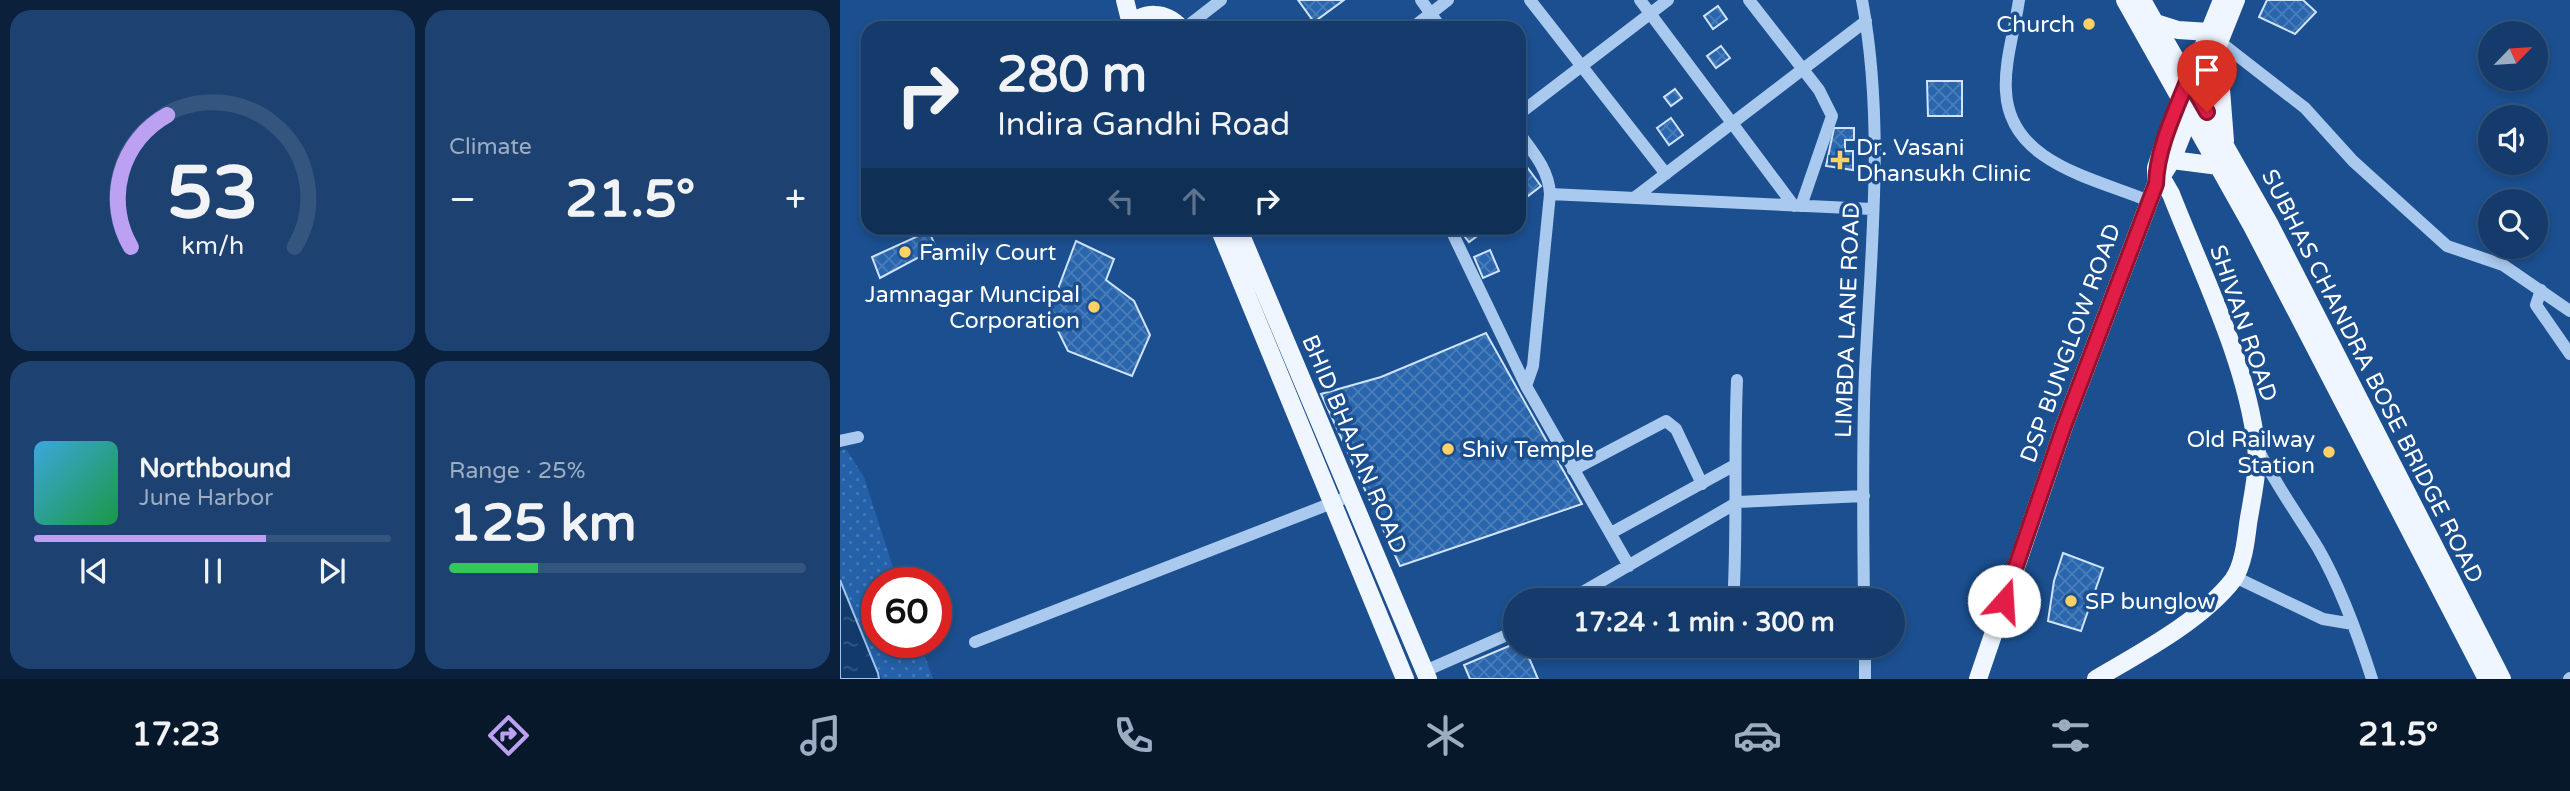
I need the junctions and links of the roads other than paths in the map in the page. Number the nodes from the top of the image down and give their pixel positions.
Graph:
1 (1125, 0) edge
2 (1221, 0) edge
3 (1421, 0) edge
4 (1448, 0) edge
5 (1530, 0) edge
6 (1640, 0) edge
7 (1668, 0) edge
8 (1749, 0) edge
9 (1865, 0) edge
10 (2019, 0) edge
11 (2125, 0) edge
12 (2222, 0) edge
13 (2236, 0) edge
14 (2144, 1) edge
15 (1153, 7) edge
16 (1430, 14) junction
17 (1650, 14) junction
18 (1128, 21) edge
19 (1135, 21) edge
20 (1175, 21) edge
21 (1192, 21) edge
22 (1421, 21) edge
23 (1436, 21) edge
24 (1866, 22) junction
25 (2156, 23) junction
26 (2216, 40) junction
27 (1581, 67) junction
28 (1802, 70) junction
29 (2188, 79) junction
30 (2188, 103) junction
31 (1526, 109) edge
32 (1733, 122) junction
33 (1526, 143) edge
34 (2226, 145) junction
35 (2219, 166) junction
36 (1666, 174) junction
37 (2159, 178) junction
38 (1550, 194) junction
39 (1634, 198) junction
40 (1797, 206) junction
41 (1872, 209) junction
42 (1222, 235) edge
43 (1241, 235) edge
44 (1453, 235) edge
45 (2541, 290) junction
46 (2570, 311) edge
47 (2570, 354) edge
48 (1737, 380) dead end
49 (1526, 386) junction
50 (858, 436) dead end
51 (840, 441) edge
52 (2257, 447) junction
53 (1735, 466) junction
54 (1573, 470) junction
55 (1702, 484) junction
56 (1864, 496) junction
57 (1342, 499) junction
58 (1738, 502) junction
59 (1611, 533) junction
60 (1629, 566) junction
61 (2235, 577) junction
62 (1734, 585) dead end
63 (1590, 588) edge
64 (1864, 588) edge
65 (2353, 624) junction
66 (1503, 637) edge
67 (975, 642) dead end
68 (1865, 658) edge
69 (1427, 675) edge
70 (1405, 679) edge
71 (1866, 679) edge
72 (1978, 679) edge
73 (2096, 679) edge
74 (2372, 679) edge
75 (2487, 679) edge
76 (2502, 679) edge

1 - 18 main road
2 - 21 street
3 - 16 street
4 - 16 street
5 - 27 street
6 - 17 street
7 - 17 street
8 - 28 street
9 - 24 street, LIMBDA LANE ROAD
10 - 37 street
11 - 30 main road
12 - 26 main road
13 - 26 main road
14 - 25 main road
15 - 19 main road
15 - 20 main road
16 - 22 street
16 - 23 street
17 - 27 street
17 - 32 street
24 - 28 street
24 - 41 street, LIMBDA LANE ROAD
25 - 26 main road
25 - 29 main road
26 - 29 main road, DSP BUNGLOW ROAD
26 - 30 main road
26 - 34 main road
26 - 45 street
27 - 31 street
27 - 36 street
28 - 32 street
28 - 40 street
29 - 30 main road, DSP BUNGLOW ROAD
30 - 34 main road, SUBHAS CHANDRA BOSE BRIDGE ROAD
30 - 35 main road, SUBHAS CHANDRA BOSE BRIDGE ROAD
30 - 37 main road, DSP BUNGLOW ROAD
32 - 36 street
32 - 40 street
33 - 38 street
34 - 76 main road, SUBHAS CHANDRA BOSE BRIDGE ROAD
35 - 37 main road
35 - 75 main road, SUBHAS CHANDRA BOSE BRIDGE ROAD
36 - 39 street
37 - 52 main road, SHIVAN ROAD
37 - 72 main road, DSP BUNGLOW ROAD
38 - 39 street
38 - 49 street
39 - 40 street
40 - 41 street
41 - 56 street, LIMBDA LANE ROAD
42 - 57 main road, BHID BHAJAN ROAD
43 - 57 main road, BHID BHAJAN ROAD
44 - 49 street
45 - 46 street
45 - 47 street
48 - 53 street
49 - 54 street
50 - 51 street
52 - 61 main road, SHIVAN ROAD
52 - 65 street
53 - 55 street
53 - 58 street
54 - 55 street
54 - 59 street
55 - 59 street
56 - 58 street
56 - 64 street, LIMBDA LANE ROAD
57 - 67 street
57 - 69 main road, BHID BHAJAN ROAD
57 - 70 main road, BHID BHAJAN ROAD
58 - 60 street
58 - 62 street
59 - 60 street
60 - 63 street
61 - 65 street
61 - 73 main road, SHIVAN ROAD
65 - 74 street
66 - 69 street
68 - 71 street

